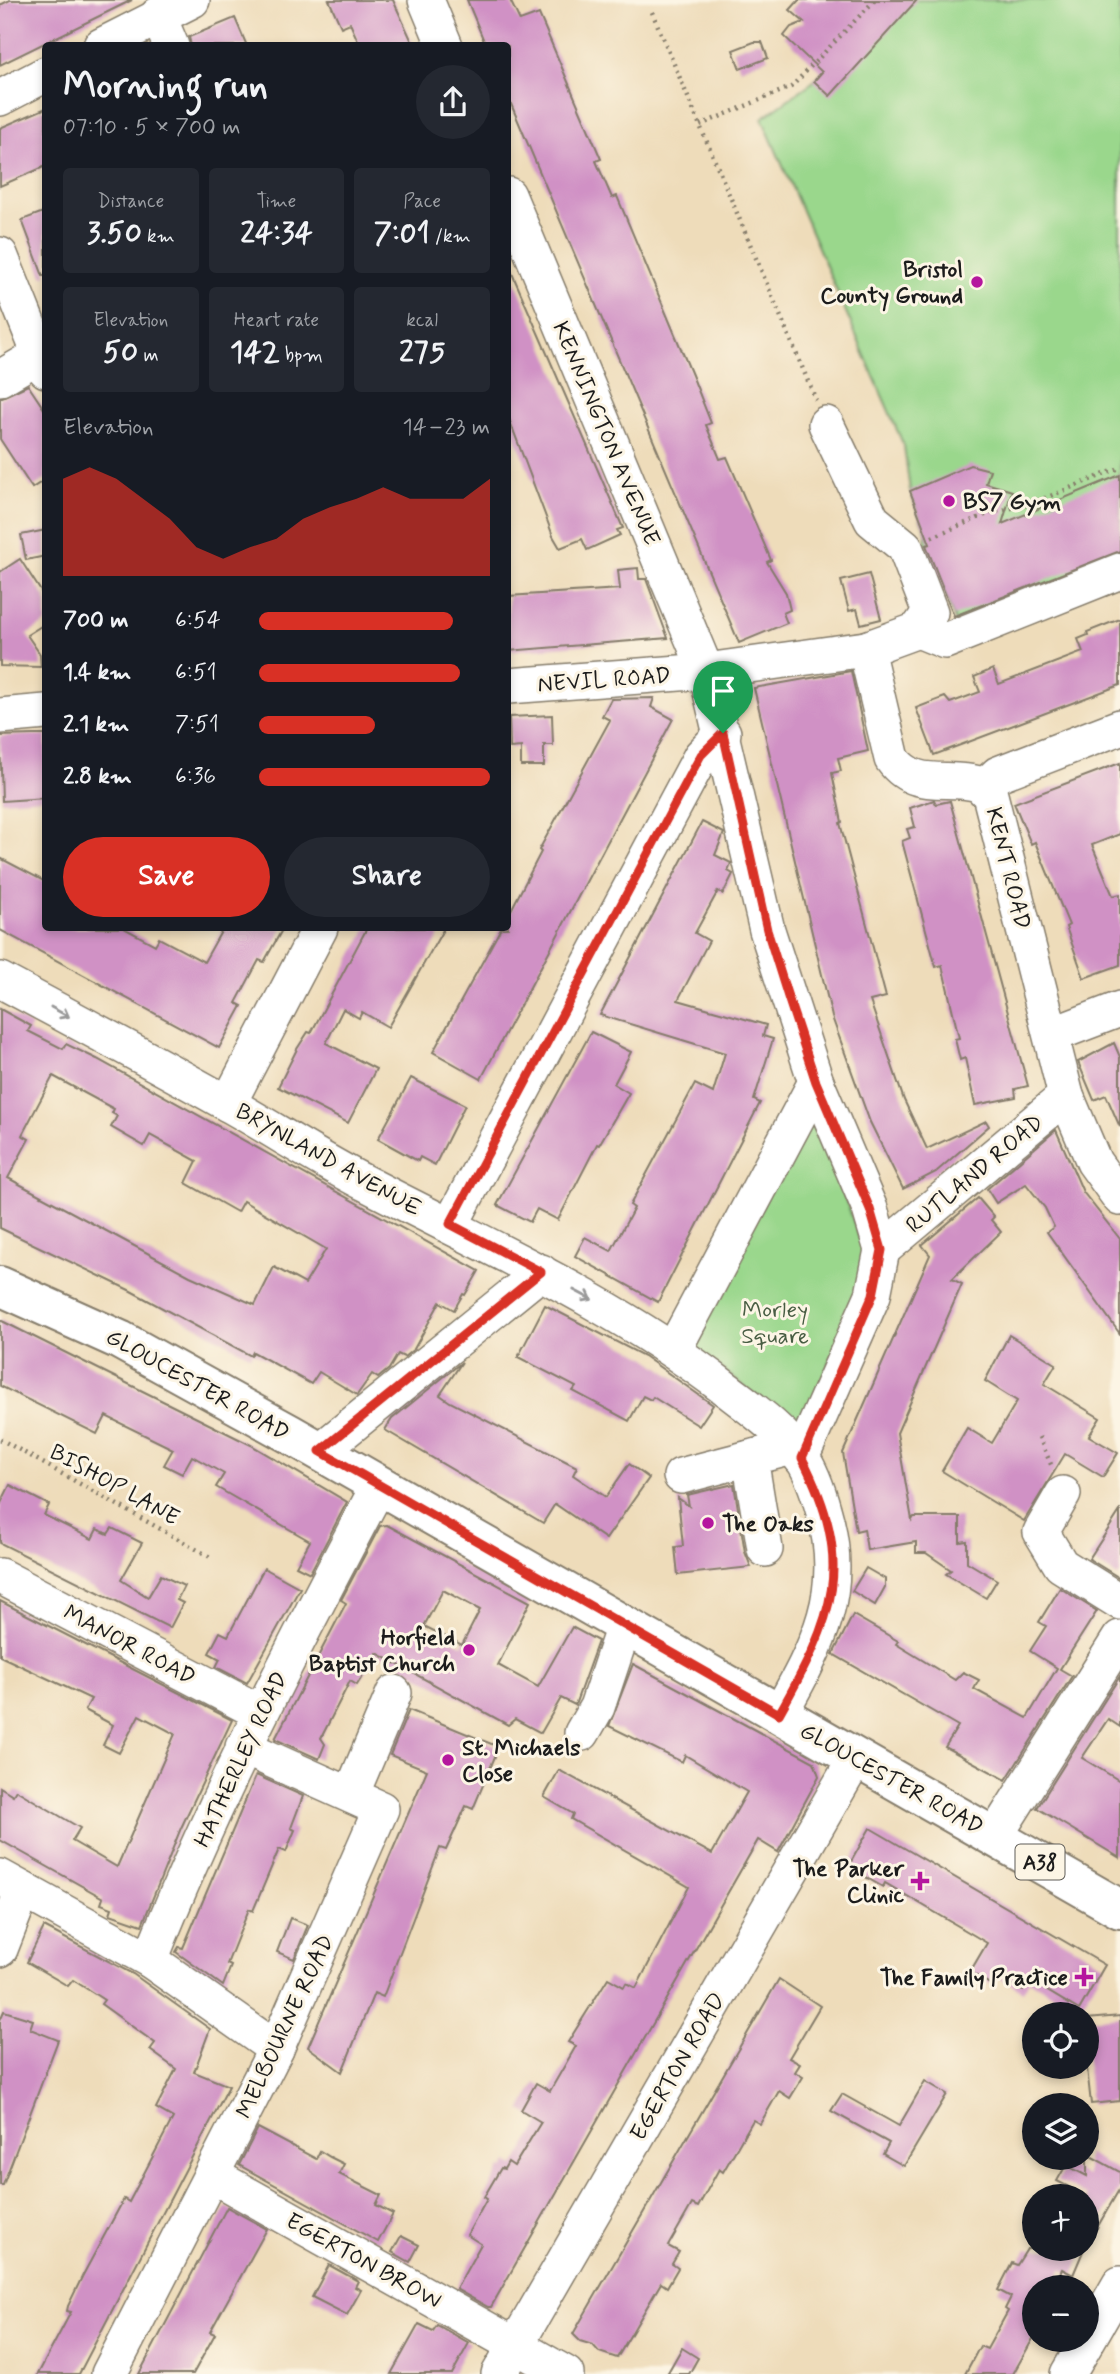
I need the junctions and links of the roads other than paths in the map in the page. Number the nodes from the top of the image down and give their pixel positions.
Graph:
1 (192, 0) edge
2 (426, 0) edge
3 (164, 30) edge
4 (117, 42) edge
5 (443, 42) edge
6 (42, 76) edge
7 (0, 98) edge
8 (511, 202) edge
9 (0, 254) edge
10 (42, 363) edge
11 (0, 378) edge
12 (826, 424) road end
13 (1120, 571) edge
14 (918, 630) junction
15 (866, 649) junction
16 (706, 671) junction
17 (511, 686) edge
18 (42, 712) edge
19 (0, 716) edge
20 (1120, 727) edge
21 (723, 733) junction
22 (984, 787) junction
23 (318, 931) edge
24 (0, 980) edge
25 (1120, 1009) edge
26 (1052, 1035) junction
27 (816, 1082) junction
28 (1066, 1097) junction
29 (228, 1104) junction
30 (1120, 1198) edge
31 (450, 1224) junction
32 (882, 1250) junction
33 (541, 1272) junction
34 (0, 1286) edge
35 (674, 1349) junction
36 (320, 1451) junction
37 (797, 1453) junction
38 (750, 1458) junction
39 (681, 1476) dead end
40 (378, 1487) junction
41 (1063, 1494) dead end
42 (765, 1549) dead end
43 (0, 1576) edge
44 (1120, 1602) edge
45 (624, 1626) junction
46 (1120, 1638) edge
47 (394, 1693) dead end
48 (259, 1712) junction
49 (779, 1714) junction
50 (582, 1733) dead end
51 (243, 1747) junction
52 (856, 1758) junction
53 (351, 1795) junction
54 (995, 1836) junction
55 (12, 1884) edge
56 (1118, 1904) edge
57 (0, 1949) edge
58 (150, 1960) junction
59 (276, 2049) junction
60 (212, 2175) junction
61 (1119, 2288) edge
62 (507, 2360) edge
63 (109, 2374) edge
64 (566, 2374) edge
65 (1068, 2374) edge

1 - 3 street
2 - 5 street
3 - 4 street
6 - 7 street
8 - 16 street, KENNINGTON AVENUE
9 - 10 street
10 - 11 street
12 - 14 street
13 - 14 street
14 - 15 street, NEVIL ROAD
15 - 16 street, NEVIL ROAD
15 - 22 street, KENT ROAD
16 - 17 street, NEVIL ROAD
16 - 21 street, KENNINGTON AVENUE
18 - 19 street
20 - 22 street
21 - 27 street, KENNINGTON AVENUE
21 - 31 street
22 - 26 street, KENT ROAD
23 - 29 street
24 -> 29 street, BRYNLAND AVENUE
25 - 26 street
26 - 28 street, KENT ROAD
27 - 32 street
27 - 35 street
28 - 30 street, KENT ROAD
28 - 32 street, RUTLAND ROAD
29 - 31 street, BRYNLAND AVENUE
31 - 33 street, BRYNLAND AVENUE
32 - 37 street
33 -> 35 street, BRYNLAND AVENUE
33 - 36 street
34 - 36 main road, GLOUCESTER ROAD / A38
35 - 37 street, BRYNLAND AVENUE
36 - 40 main road, GLOUCESTER ROAD / A38
37 - 38 street
37 - 49 street, BRYNLAND AVENUE
38 - 39 street
38 - 42 street
40 - 45 main road, GLOUCESTER ROAD / A38
40 - 48 street, HATHERLEY ROAD
41 - 44 street
43 - 48 street, MANOR ROAD
45 - 49 main road, GLOUCESTER ROAD / A38
45 - 50 street
46 - 54 street
47 - 53 street
48 - 51 street, HATHERLEY ROAD
49 - 52 main road, GLOUCESTER ROAD / A38
51 - 53 street, MELBOURNE ROAD
51 - 58 street, HATHERLEY ROAD
52 - 54 main road, GLOUCESTER ROAD / A38
52 - 62 street, EGERTON ROAD
53 - 59 street, MELBOURNE ROAD
54 - 56 main road, GLOUCESTER ROAD / A38
55 - 57 street
55 - 58 street
58 - 59 street
59 - 60 street, MELBOURNE ROAD
60 - 62 street, EGERTON BROW
60 - 63 street, MELBOURNE ROAD
61 - 65 street
62 - 64 street, EGERTON BROW

